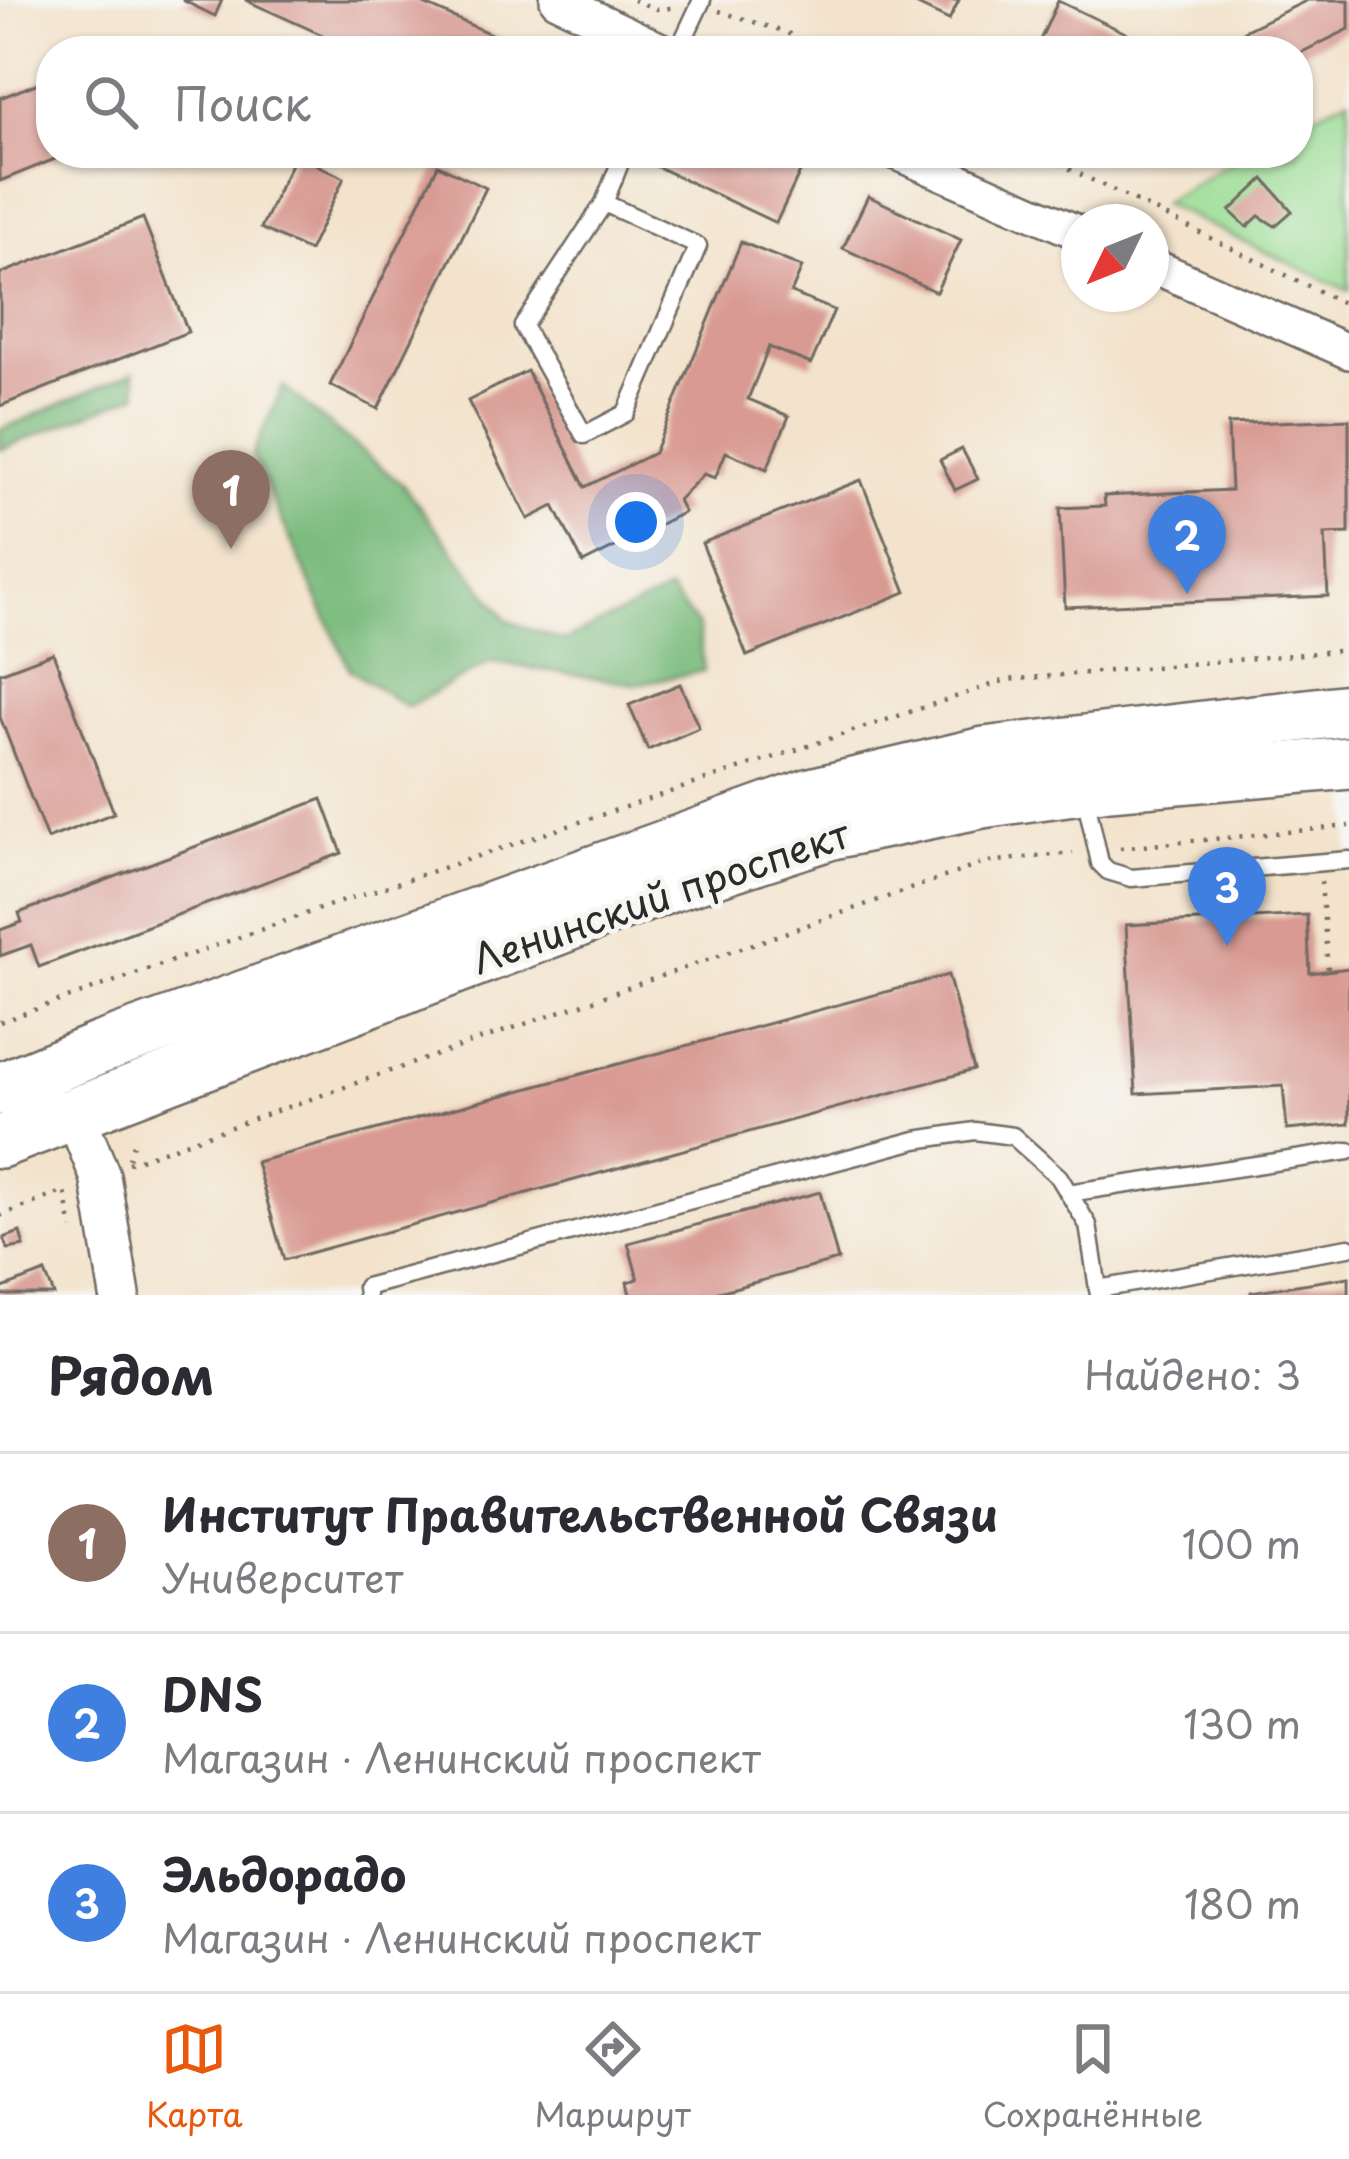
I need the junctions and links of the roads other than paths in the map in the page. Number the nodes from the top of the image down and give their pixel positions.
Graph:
1 (557, 0) edge
2 (700, 3) edge
3 (631, 36) edge
4 (685, 36) edge
5 (618, 168) edge
6 (931, 168) edge
7 (604, 203) junction
8 (1061, 225) edge
9 (1169, 273) edge
10 (1349, 352) edge
11 (1349, 710) edge
12 (1349, 763) edge
13 (1083, 788) junction
14 (1349, 860) edge
15 (0, 1088) edge
16 (75, 1114) junction
17 (0, 1142) edge
18 (1349, 1151) edge
19 (1068, 1192) junction
20 (1349, 1247) edge
21 (1099, 1292) edge
22 (120, 1295) edge
23 (367, 1295) edge

1 - 3 street
2 - 4 lane
5 - 7 lane
6 - 8 street
7 - 7 lane
9 - 10 street
11 - 15 main road, Ленинский проспект
12 - 13 main road, Ленинский проспект
13 - 14 lane
13 - 16 main road, Ленинский проспект
15 - 16 street
16 - 17 main road, Ленинский проспект
16 - 22 street
18 - 19 lane
19 - 21 lane
19 - 23 lane
20 - 21 lane

